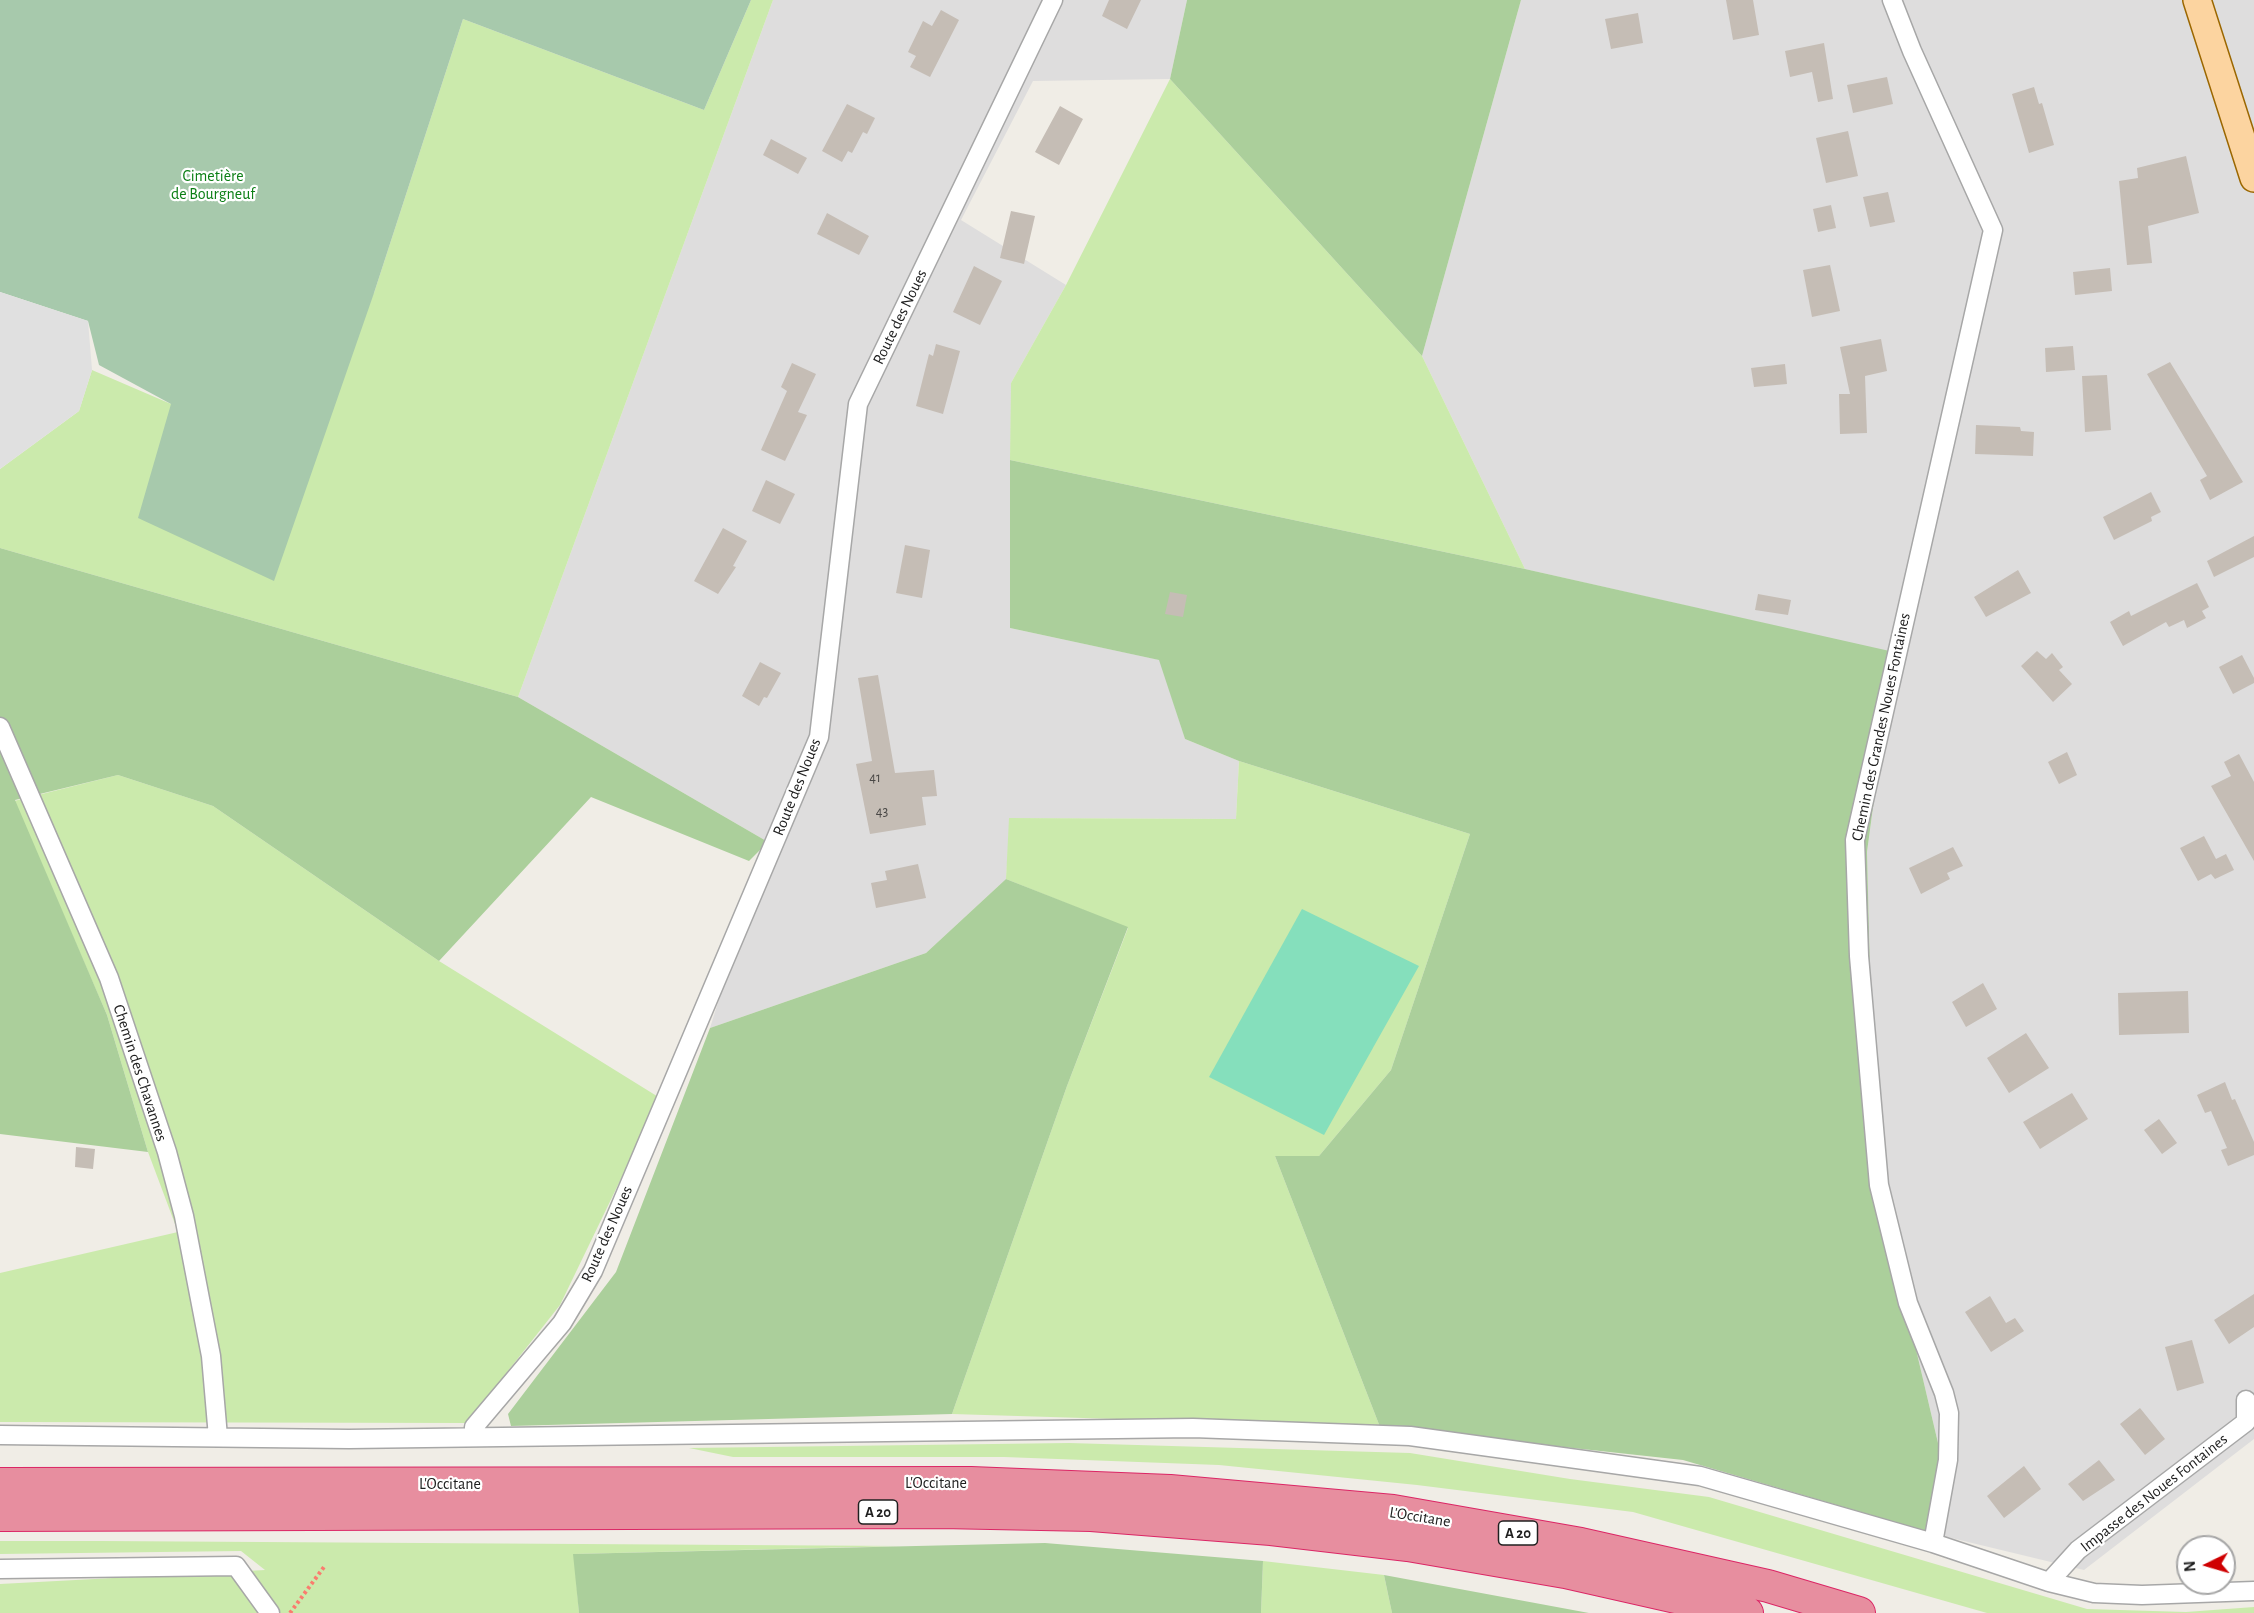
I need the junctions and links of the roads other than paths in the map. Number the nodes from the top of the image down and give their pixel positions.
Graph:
1 (1053, 0) edge
2 (1892, 0) edge
3 (2197, 0) edge
4 (2254, 178) edge
5 (0, 727) edge
6 (2246, 1400) dead end
7 (0, 1435) edge
8 (474, 1436) junction
9 (218, 1437) junction
10 (0, 1484) edge
11 (0, 1515) edge
12 (1934, 1543) junction
13 (0, 1569) edge
14 (2049, 1582) junction
15 (2254, 1591) edge
16 (270, 1613) edge
17 (1747, 1613) edge
18 (1859, 1613) edge

1 - 8 street, Route des Noues
2 - 12 street, Chemin des Grandes Noues Fontaines
3 - 4 main road
5 - 9 street, Chemin des Chavannes
6 - 14 street, Impasse des Noues Fontaines
7 - 9 street
8 - 9 street
8 - 12 street
10 - 18 highway, L'Occitane / A 20
11 - 17 highway, L'Occitane / A 20
12 - 14 street
13 - 16 street
14 - 15 street

